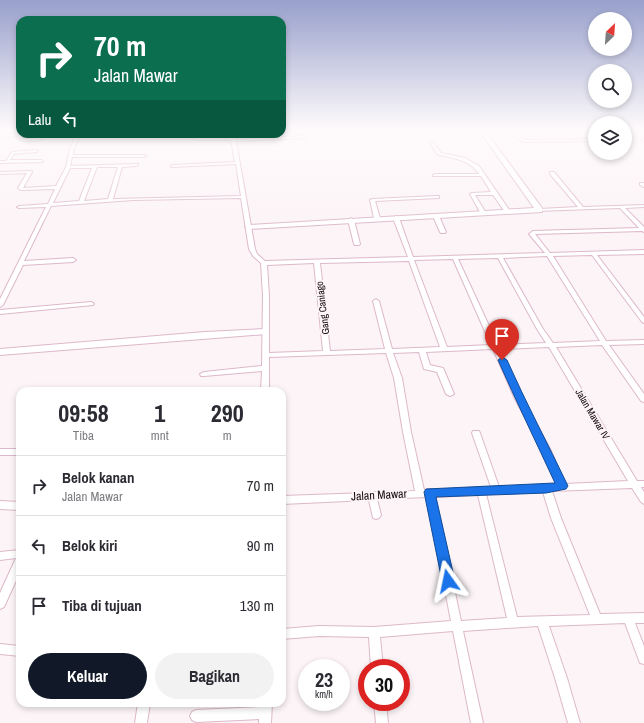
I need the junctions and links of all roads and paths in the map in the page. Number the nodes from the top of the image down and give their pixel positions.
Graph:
1 (238, 162) edge
2 (69, 163) edge
3 (226, 163) edge
4 (470, 163) edge
5 (505, 163) edge
6 (136, 165) dead end
7 (68, 166) junction
8 (95, 166) junction
9 (120, 166) junction
10 (173, 166) dead end
11 (0, 173) edge
12 (552, 173) dead end
13 (435, 175) dead end
14 (483, 175) junction
15 (57, 187) junction
16 (495, 193) junction
17 (242, 197) junction
18 (437, 197) dead end
19 (110, 201) junction
20 (81, 202) junction
21 (50, 205) junction
22 (644, 206) edge
23 (19, 207) dead end
24 (621, 207) junction
25 (582, 209) junction
26 (539, 210) junction
27 (507, 211) junction
28 (483, 213) junction
29 (436, 216) junction
30 (377, 218) junction
31 (396, 218) junction
32 (351, 220) junction
33 (249, 227) junction
34 (643, 229) edge
35 (443, 232) dead end
36 (357, 244) dead end
37 (644, 252) edge
38 (593, 253) junction
39 (549, 256) junction
40 (500, 257) junction
41 (455, 258) junction
42 (410, 259) junction
43 (73, 260) dead end
44 (317, 262) junction
45 (20, 263) junction
46 (264, 263) junction
47 (376, 301) dead end
48 (91, 304) dead end
49 (0, 305) edge
50 (0, 312) edge
51 (644, 321) edge
52 (264, 332) junction
53 (644, 342) edge
54 (604, 344) junction
55 (552, 345) junction
56 (497, 347) junction
57 (444, 349) junction
58 (422, 350) junction
59 (0, 352) edge
60 (389, 352) junction
61 (327, 353) junction
62 (265, 355) junction
63 (265, 368) junction
64 (204, 374) dead end
65 (265, 387) edge
66 (450, 394) dead end
67 (644, 399) edge
68 (476, 433) dead end
69 (0, 452) edge
70 (16, 452) edge
71 (640, 484) edge
72 (562, 486) junction
73 (546, 488) junction
74 (496, 490) junction
75 (481, 491) junction
76 (425, 492) junction
77 (372, 495) junction
78 (286, 500) edge
79 (644, 500) edge
80 (0, 505) edge
81 (16, 506) edge
82 (376, 515) dead end
83 (16, 554) edge
84 (0, 556) edge
85 (16, 570) edge
86 (0, 604) edge
87 (644, 618) edge
88 (628, 619) junction
89 (598, 620) junction
90 (542, 621) junction
91 (513, 622) junction
92 (458, 625) junction
93 (374, 632) junction
94 (286, 634) edge
95 (0, 649) edge
96 (16, 651) edge
97 (376, 659) edge
98 (644, 659) edge
99 (143, 707) edge
100 (381, 711) edge
101 (266, 713) edge
102 (196, 716) dead end
103 (140, 723) edge
104 (382, 723) edge
105 (477, 723) edge
106 (574, 723) edge

1 - 17 street
2 - 7 street
3 - 10 street
4 - 14 street
5 - 26 street
6 - 9 street
7 - 8 street
7 - 15 street
8 - 9 street
8 - 20 street
9 - 19 street
11 - 15 street
12 - 25 street
13 - 14 street
14 - 16 street
15 - 21 street
16 - 27 street
16 - 28 street
17 - 19 street
17 - 33 street
18 - 30 street
19 - 20 street
20 - 21 street
21 - 23 street
21 - 45 street
22 - 24 street
24 - 25 street
24 - 34 street
25 - 26 street
26 - 27 street
27 - 28 street
28 - 29 street
29 - 31 street
29 - 35 street
30 - 31 street
30 - 32 street
31 - 42 street
32 - 33 street
32 - 36 street
33 - 46 street
34 - 39 street
37 - 38 street
38 - 39 street
38 - 51 street
39 - 40 street
39 - 54 street
40 - 41 street
40 - 55 street, Jalan Mawar IV
41 - 42 street
41 - 56 street
42 - 44 street
42 - 57 street
43 - 45 street
44 - 46 street
44 - 61 street, Gang Caniago
45 - 49 street
46 - 52 street
47 - 60 street
48 - 50 street
52 - 59 street
52 - 62 street
53 - 54 street
54 - 55 street
54 - 67 street
55 - 56 street
55 - 71 street, Jalan Mawar IV
56 - 57 street
56 - 72 street
57 - 58 street
58 - 60 street
58 - 66 street
60 - 61 street
60 - 76 street
61 - 62 street
62 - 63 street
63 - 64 street
63 - 65 street
68 - 74 street
69 - 70 street
71 - 72 street, Jalan Mawar
71 - 79 street, Jalan Mawar IV
72 - 73 street, Jalan Mawar
73 - 74 street, Jalan Mawar
73 - 89 street
74 - 75 street, Jalan Mawar
75 - 76 street, Jalan Mawar
75 - 91 street
76 - 77 street, Jalan Mawar
76 - 92 street
77 - 78 street, Jalan Mawar
77 - 82 street
80 - 81 street
83 - 84 street
85 - 86 street
87 - 88 street
88 - 89 street
88 - 98 street
89 - 90 street
90 - 91 street
90 - 106 street
91 - 92 street
92 - 93 street
92 - 105 street
93 - 94 street
93 - 97 street
95 - 96 street
99 - 103 street
100 - 104 street
101 - 102 street

